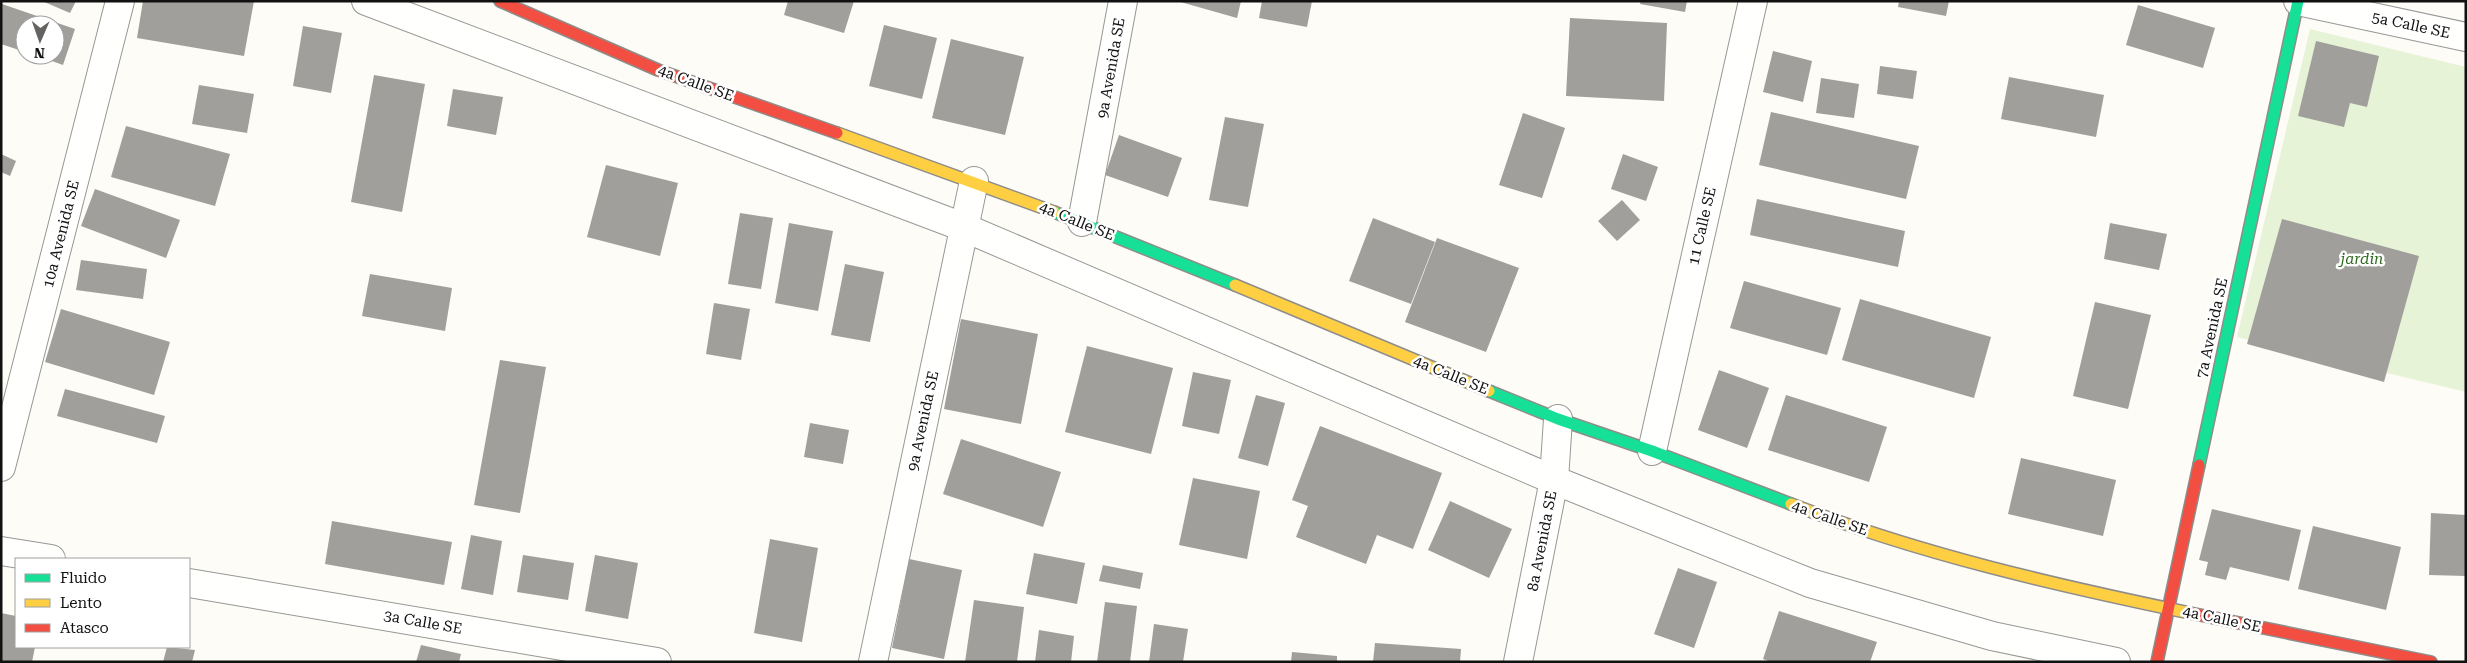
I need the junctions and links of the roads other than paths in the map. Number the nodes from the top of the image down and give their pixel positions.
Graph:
1 (120, 1) edge
2 (366, 1) edge
3 (500, 1) edge
4 (1123, 1) edge
5 (1753, 1) edge
6 (2298, 1) edge
7 (2466, 37) edge
8 (974, 181) junction
9 (1082, 222) junction
10 (963, 228) junction
11 (1558, 419) junction
12 (1652, 451) junction
13 (1, 467) edge
14 (1554, 480) junction
15 (1, 551) edge
16 (45, 558) edge
17 (190, 582) edge
18 (2168, 608) junction
19 (657, 662) edge
20 (872, 662) edge
21 (1518, 662) edge
22 (2116, 662) edge
23 (2157, 662) edge
24 (2431, 662) edge

1 - 13 street, 10a Avenida SE
2 - 10 street
3 - 8 street, 4a Calle SE
4 - 9 street, 9a Avenida SE
5 - 12 street, 11 Calle SE
6 - 7 street, 5a Calle SE
6 - 18 street, 7a Avenida SE
8 - 9 street, 4a Calle SE
8 - 10 street, 9a Avenida SE
9 - 11 street, 4a Calle SE
10 - 14 street
10 - 20 street, 9a Avenida SE
11 - 12 street, 4a Calle SE
11 - 14 street, 8a Avenida SE
12 - 18 street, 4a Calle SE
14 - 21 street, 8a Avenida SE
14 - 22 street
15 - 16 street
17 - 19 street, 3a Calle SE
18 - 23 street, 7a Avenida SE
18 - 24 street, 4a Calle SE

